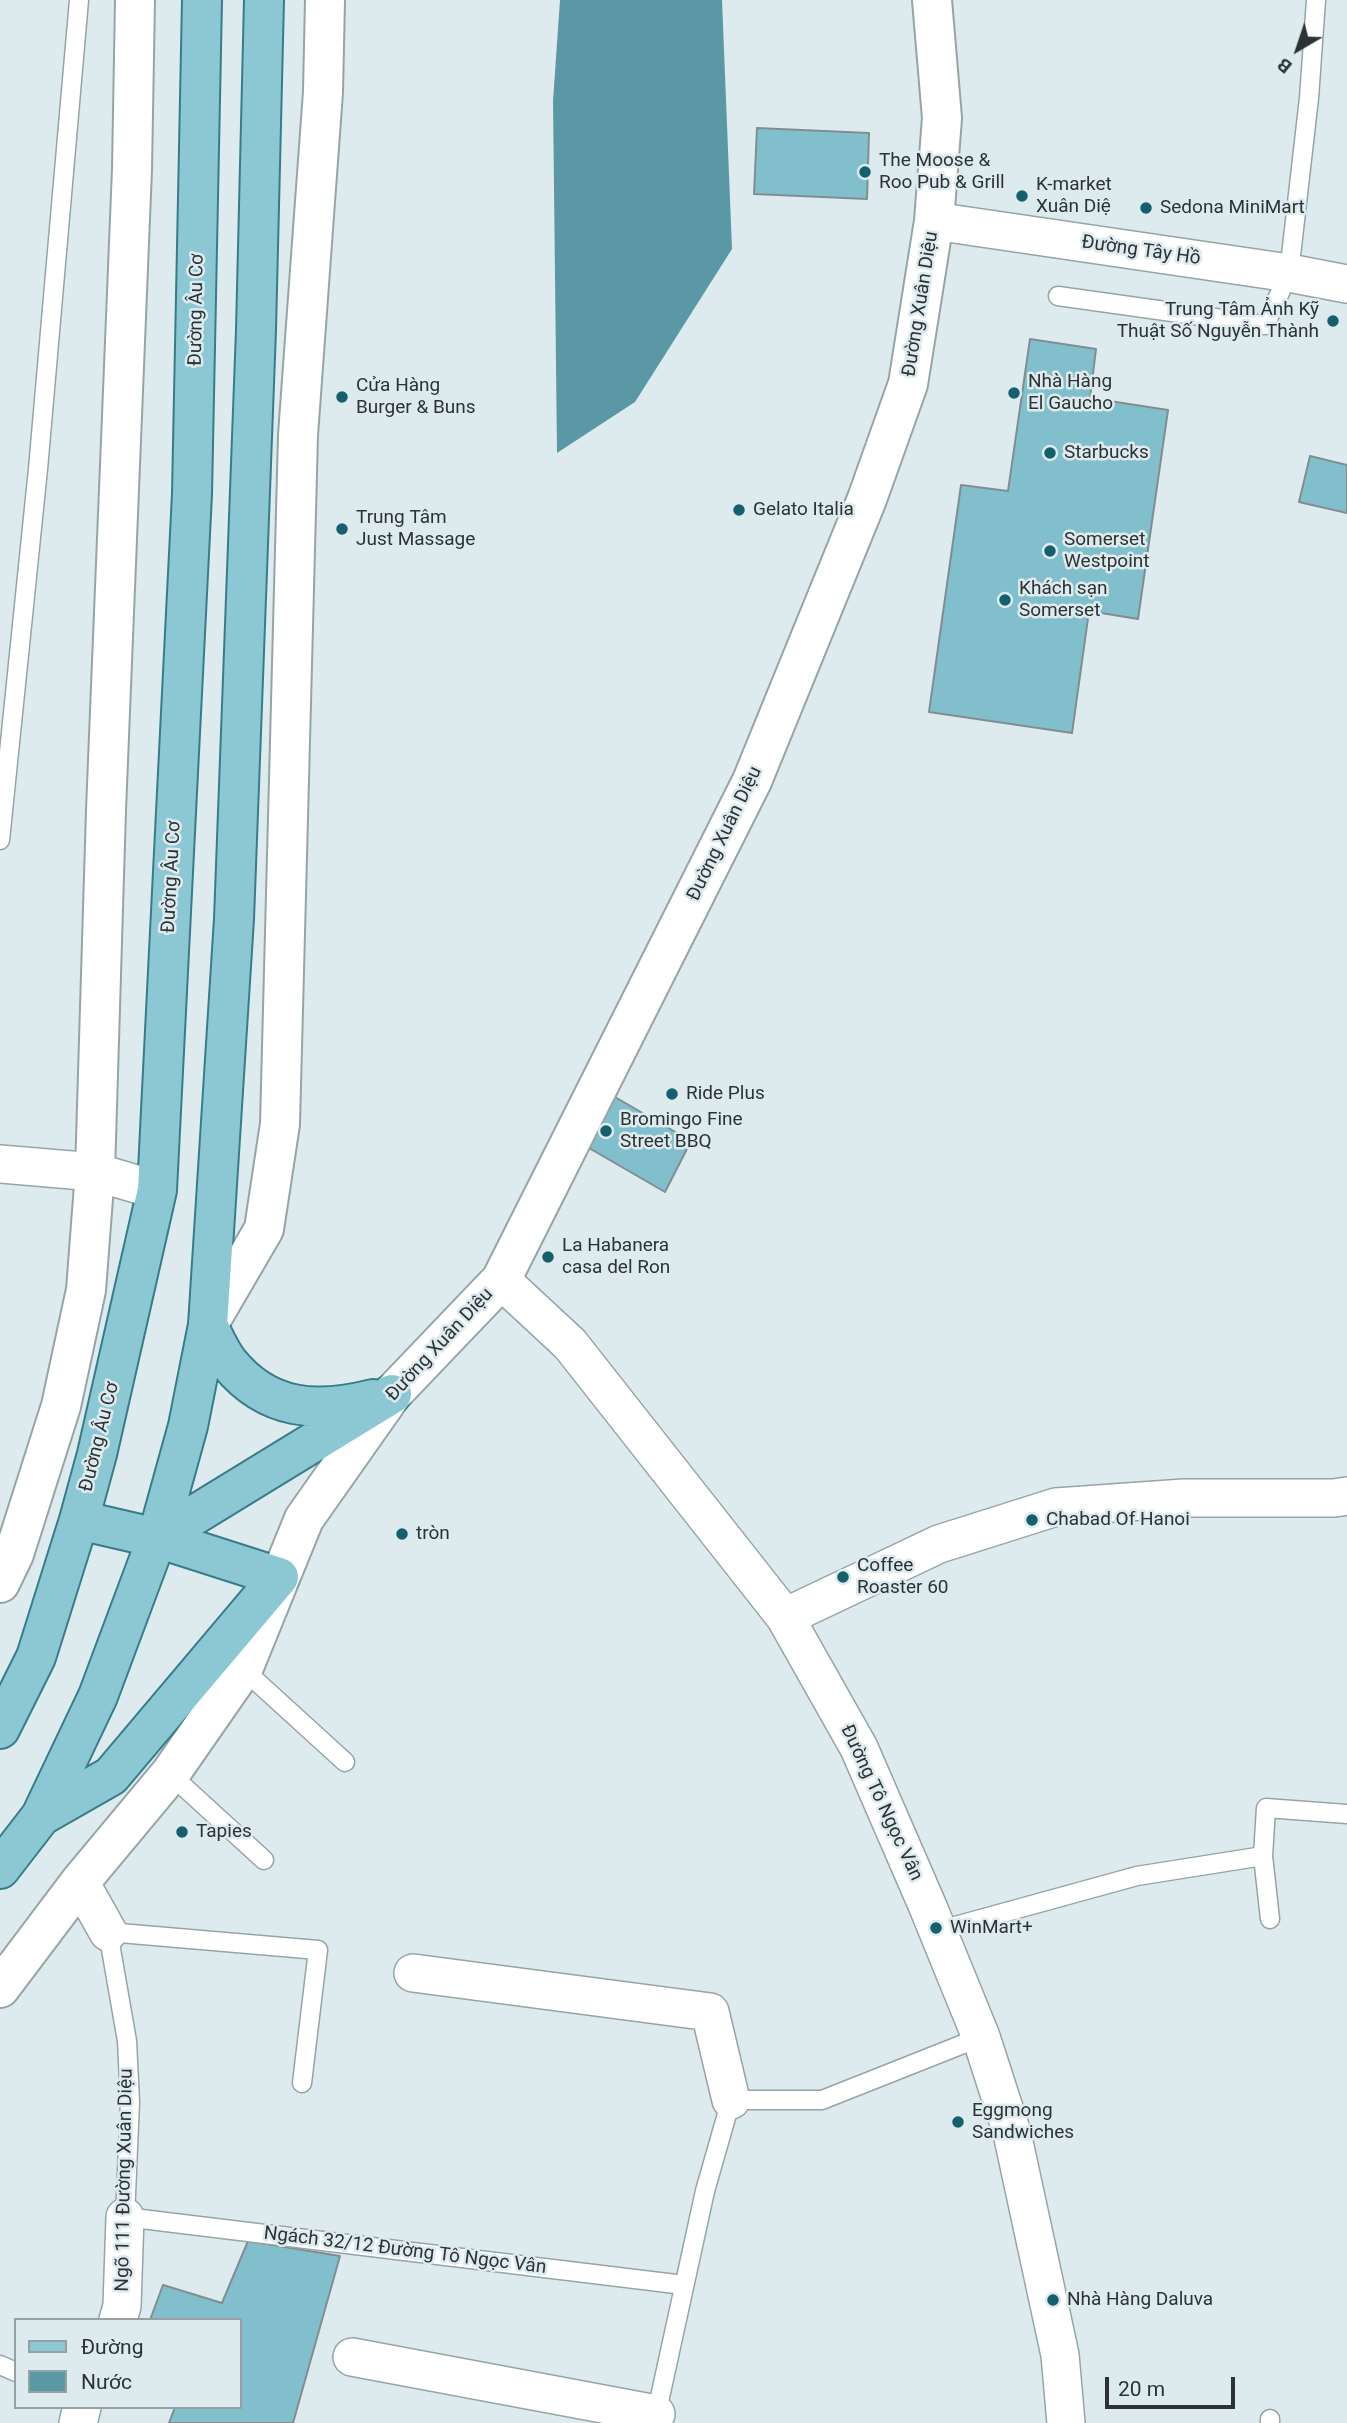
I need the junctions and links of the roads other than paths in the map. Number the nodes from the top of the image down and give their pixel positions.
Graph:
1 (79, 0) edge
2 (135, 0) edge
3 (202, 0) edge
4 (264, 0) edge
5 (325, 0) edge
6 (932, 0) edge
7 (1316, 0) edge
8 (934, 221) junction
9 (1289, 273) junction
10 (1347, 284) edge
11 (1058, 296) dead end
12 (197, 330) junction
13 (256, 330) junction
14 (0, 840) edge
15 (0, 1164) edge
16 (95, 1172) junction
17 (157, 1190) junction
18 (500, 1280) junction
19 (208, 1325) junction
20 (392, 1394) junction
21 (1347, 1496) edge
22 (79, 1520) junction
23 (157, 1538) junction
24 (279, 1577) junction
25 (0, 1584) edge
26 (785, 1617) junction
27 (243, 1669) junction
28 (0, 1729) edge
29 (345, 1762) dead end
30 (170, 1774) junction
31 (1347, 1814) edge
32 (41, 1816) junction
33 (1263, 1856) junction
34 (264, 1860) dead end
35 (0, 1869) edge
36 (80, 1882) junction
37 (1270, 1919) dead end
38 (937, 1931) junction
39 (108, 1932) junction
40 (414, 1973) dead end
41 (0, 1988) edge
42 (981, 2037) junction
43 (302, 2083) dead end
44 (731, 2100) junction
45 (125, 2217) junction
46 (684, 2286) junction
47 (119, 2318) edge
48 (352, 2357) dead end
49 (655, 2419) edge
50 (1066, 2423) edge

1 - 14 lane
2 - 16 street
3 - 12 main road, Đường Âu Cơ
4 - 13 main road
5 - 19 street
6 - 8 street, Đường Xuân Diệu
7 - 9 lane
8 - 9 street, Đường Tây Hồ
8 - 18 street, Đường Xuân Diệu
9 - 10 street, Đường Tây Hồ
9 - 11 lane
12 - 13 main road
12 - 17 main road, Đường Âu Cơ
13 - 19 main road
15 - 16 street
16 - 17 street
16 - 25 street
17 - 22 main road, Đường Âu Cơ
18 - 20 street, Đường Xuân Diệu
18 - 26 street, Đường Tô Ngọc Vân
19 - 20 main road
19 - 23 main road
20 - 23 main road
20 - 24 street, Đường Xuân Diệu
21 - 26 street
22 - 23 main road
22 - 28 main road, Đường Âu Cơ
23 - 24 main road
23 - 32 main road
24 - 27 street
24 - 32 main road
26 - 38 street, Đường Tô Ngọc Vân
27 - 29 lane
27 - 30 street
30 - 34 lane
30 - 36 street
31 - 33 lane
32 - 35 main road
33 - 37 lane
33 - 38 lane
36 - 39 street, Ngõ 111 Đường Xuân Diệu
36 - 41 street
38 - 42 street, Đường Tô Ngọc Vân
39 - 43 lane
39 - 45 lane, Ngõ 111 Đường Xuân Diệu
40 - 44 street
42 - 44 lane
42 - 50 street, Đường Tô Ngọc Vân
44 - 46 lane
45 - 46 lane, Ngách 32/12 Đường Tô Ngọc Vân
45 - 47 street, Ngõ 111 Đường Xuân Diệu
46 - 49 lane
48 - 49 street

